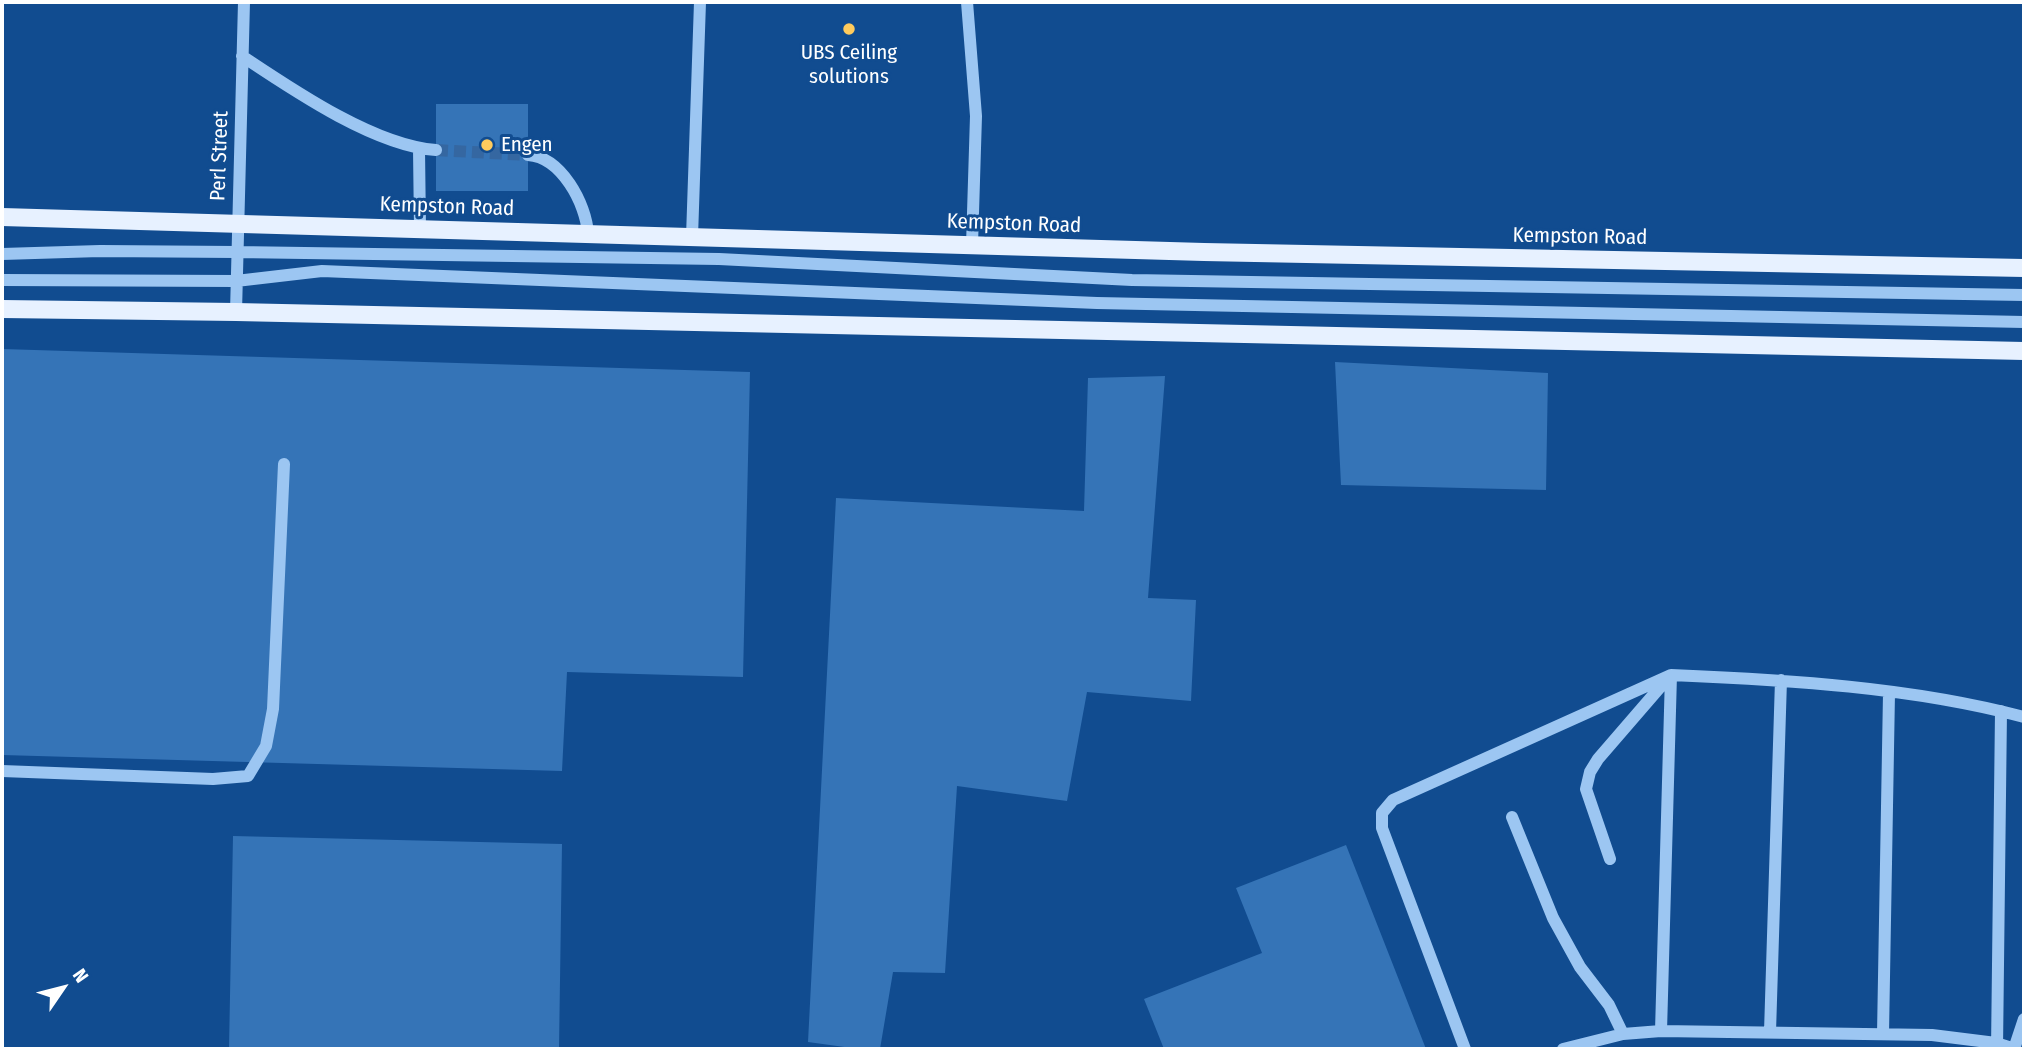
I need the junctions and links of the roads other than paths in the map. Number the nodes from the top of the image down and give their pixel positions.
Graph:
1 (244, 2) edge
2 (700, 2) edge
3 (967, 2) edge
4 (242, 56) junction
5 (419, 149) junction
6 (436, 150) tunnel mouth
7 (528, 155) tunnel mouth
8 (2, 217) edge
9 (237, 223) junction
10 (420, 229) junction
11 (587, 234) junction
12 (692, 237) junction
13 (972, 245) junction
14 (236, 252) junction
15 (2, 254) edge
16 (2024, 268) edge
17 (2, 280) edge
18 (236, 281) junction
19 (2024, 295) edge
20 (2, 309) edge
21 (236, 312) junction
22 (2024, 322) edge
23 (2024, 351) edge
24 (284, 464) dead end
25 (1671, 675) junction
26 (1781, 680) junction
27 (1889, 693) junction
28 (2001, 711) junction
29 (2024, 718) edge
30 (2, 771) edge
31 (1512, 817) dead end
32 (1610, 859) dead end
33 (2024, 1019) edge
34 (1661, 1031) junction
35 (1770, 1032) junction
36 (1623, 1034) junction
37 (1883, 1034) junction
38 (1997, 1046) edge
39 (1465, 1049) edge
40 (1563, 1049) edge
41 (2015, 1049) edge

1 - 4 lane, Perl Street
2 - 12 lane
3 - 13 lane
4 - 5 lane
4 - 9 lane, Perl Street
5 - 6 lane
5 - 10 lane
7 - 11 lane
8 - 9 main road, Kempston Road
9 - 10 main road, Kempston Road
9 - 14 lane, Perl Street
10 - 11 main road, Kempston Road
11 - 12 main road, Kempston Road
12 - 13 main road, Kempston Road
13 - 16 main road, Kempston Road
14 - 15 lane
14 - 18 lane, Perl Street
14 - 19 lane
17 - 18 lane
18 - 21 lane, Perl Street
18 - 22 lane
20 - 21 main road
21 - 23 main road
24 - 30 lane
25 - 26 lane
25 - 32 lane
25 - 34 lane
25 - 39 lane
26 - 27 lane
26 - 35 lane
27 - 28 lane
27 - 37 lane
28 - 29 lane
28 - 38 lane
31 - 36 lane
33 - 41 lane
34 - 35 lane
34 - 36 lane
35 - 37 lane
36 - 40 lane
37 - 38 lane
38 - 41 lane

